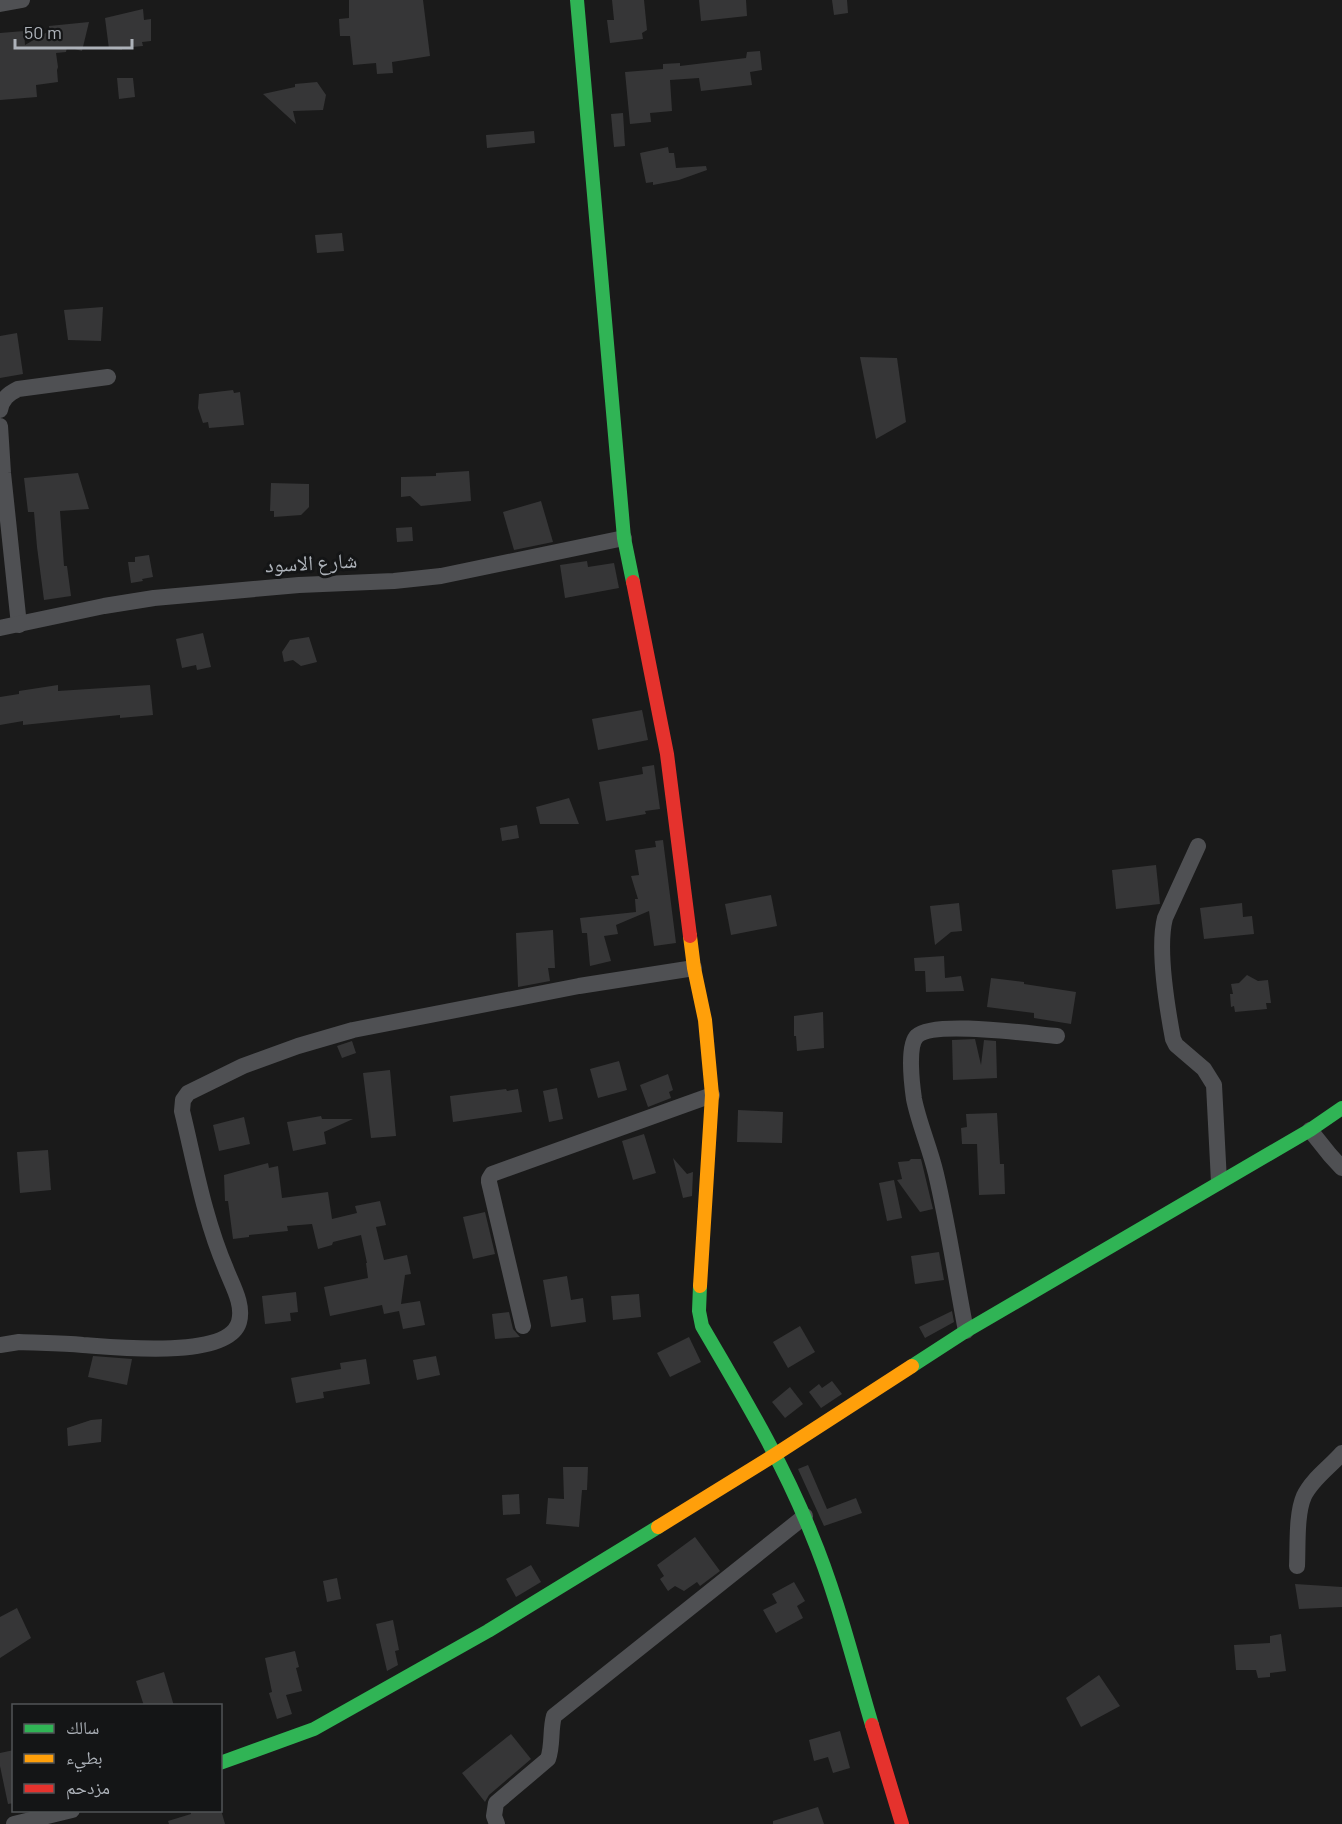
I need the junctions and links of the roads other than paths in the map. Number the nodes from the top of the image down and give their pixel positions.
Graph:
1 (22, 0) edge
2 (578, 0) edge
3 (0, 4) edge
4 (108, 377) dead end
5 (0, 410) edge
6 (0, 426) edge
7 (624, 538) junction
8 (19, 625) junction
9 (0, 628) edge
10 (1198, 846) dead end
11 (694, 968) junction
12 (1057, 1035) dead end
13 (712, 1095) junction
14 (1342, 1108) edge
15 (1310, 1130) junction
16 (1342, 1168) edge
17 (1219, 1182) junction
18 (523, 1326) dead end
19 (966, 1331) junction
20 (0, 1345) edge
21 (1342, 1453) edge
22 (776, 1454) junction
23 (805, 1516) junction
24 (1297, 1566) dead end
25 (222, 1762) edge
26 (64, 1812) edge
27 (14, 1824) edge
28 (497, 1824) edge
29 (902, 1824) edge

1 - 3 street
2 - 7 street
4 - 5 street
6 - 8 street
7 - 8 street, شارع الاسود
7 - 11 street
8 - 9 street, شارع الاسود
10 - 17 street
11 - 13 street
11 - 20 street
12 - 19 street
13 - 18 street
13 - 22 street
14 - 15 street
15 - 16 street
15 - 17 street
17 - 19 street
19 - 22 street
21 - 24 street
22 - 23 street
22 - 25 street
23 - 28 street
23 - 29 street
26 - 27 street

